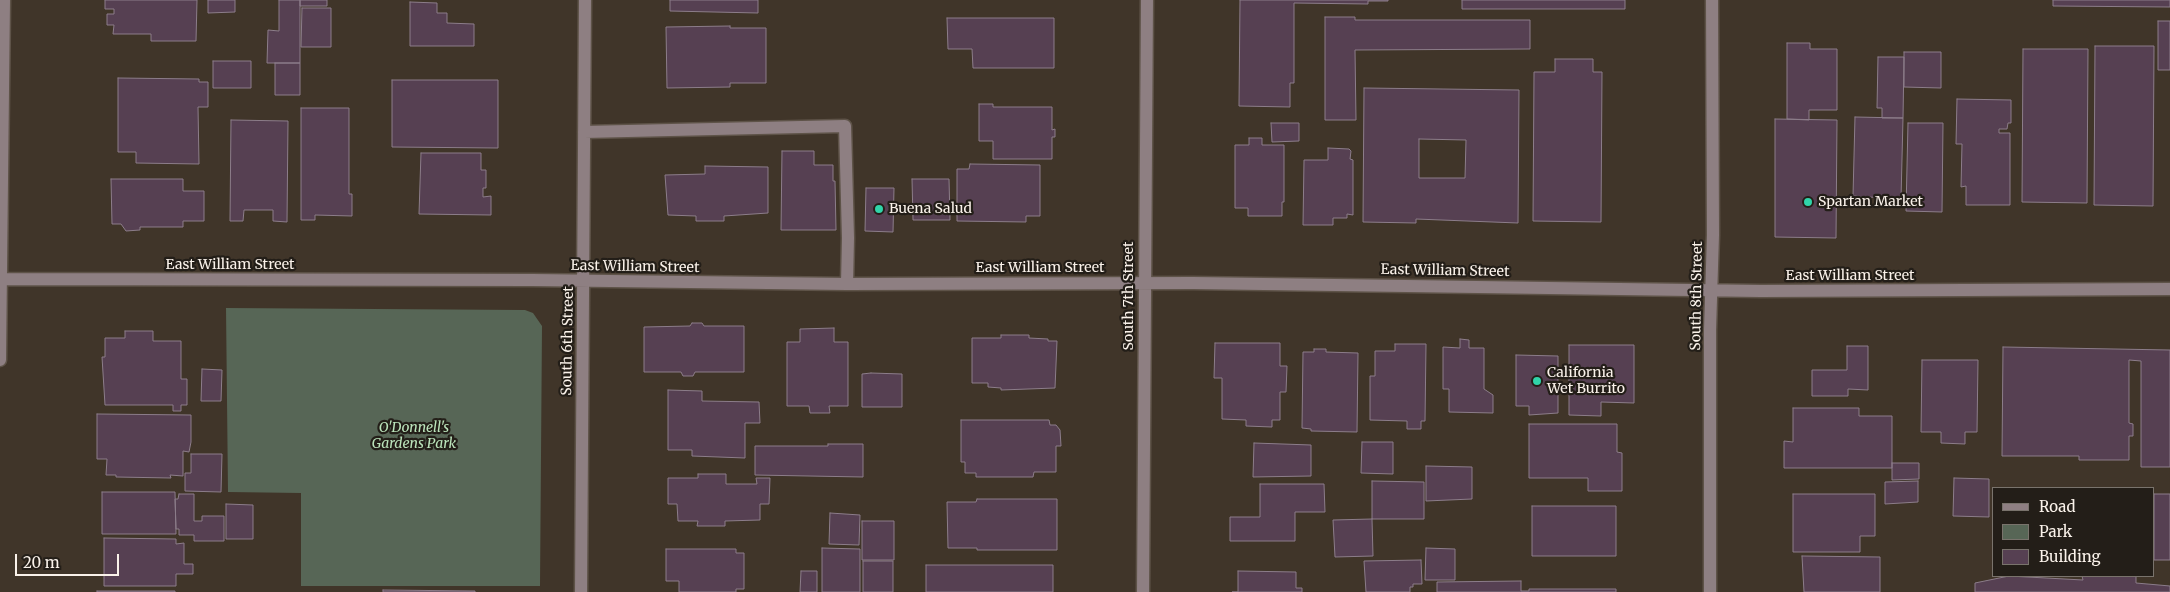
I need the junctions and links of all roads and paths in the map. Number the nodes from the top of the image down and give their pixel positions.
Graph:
1 (4, 0) edge
2 (586, 0) edge
3 (1147, 0) edge
4 (1712, 0) edge
5 (584, 132) junction
6 (1, 279) edge
7 (583, 281) junction
8 (1145, 283) junction
9 (846, 284) junction
10 (2170, 289) edge
11 (1713, 291) junction
12 (0, 360) edge
13 (581, 592) edge
14 (1143, 592) edge
15 (1710, 592) edge

1 - 6 street
2 - 5 street, South 6th Street
3 - 8 street, South 7th Street
4 - 11 street, South 8th Street
5 - 7 street, South 6th Street
5 - 9 street
6 - 7 street, East William Street
6 - 12 street
7 - 9 street, East William Street
7 - 13 street, South 6th Street
8 - 9 street, East William Street
8 - 11 street, East William Street
8 - 14 street, South 7th Street
10 - 11 street, East William Street
11 - 15 street, South 8th Street

